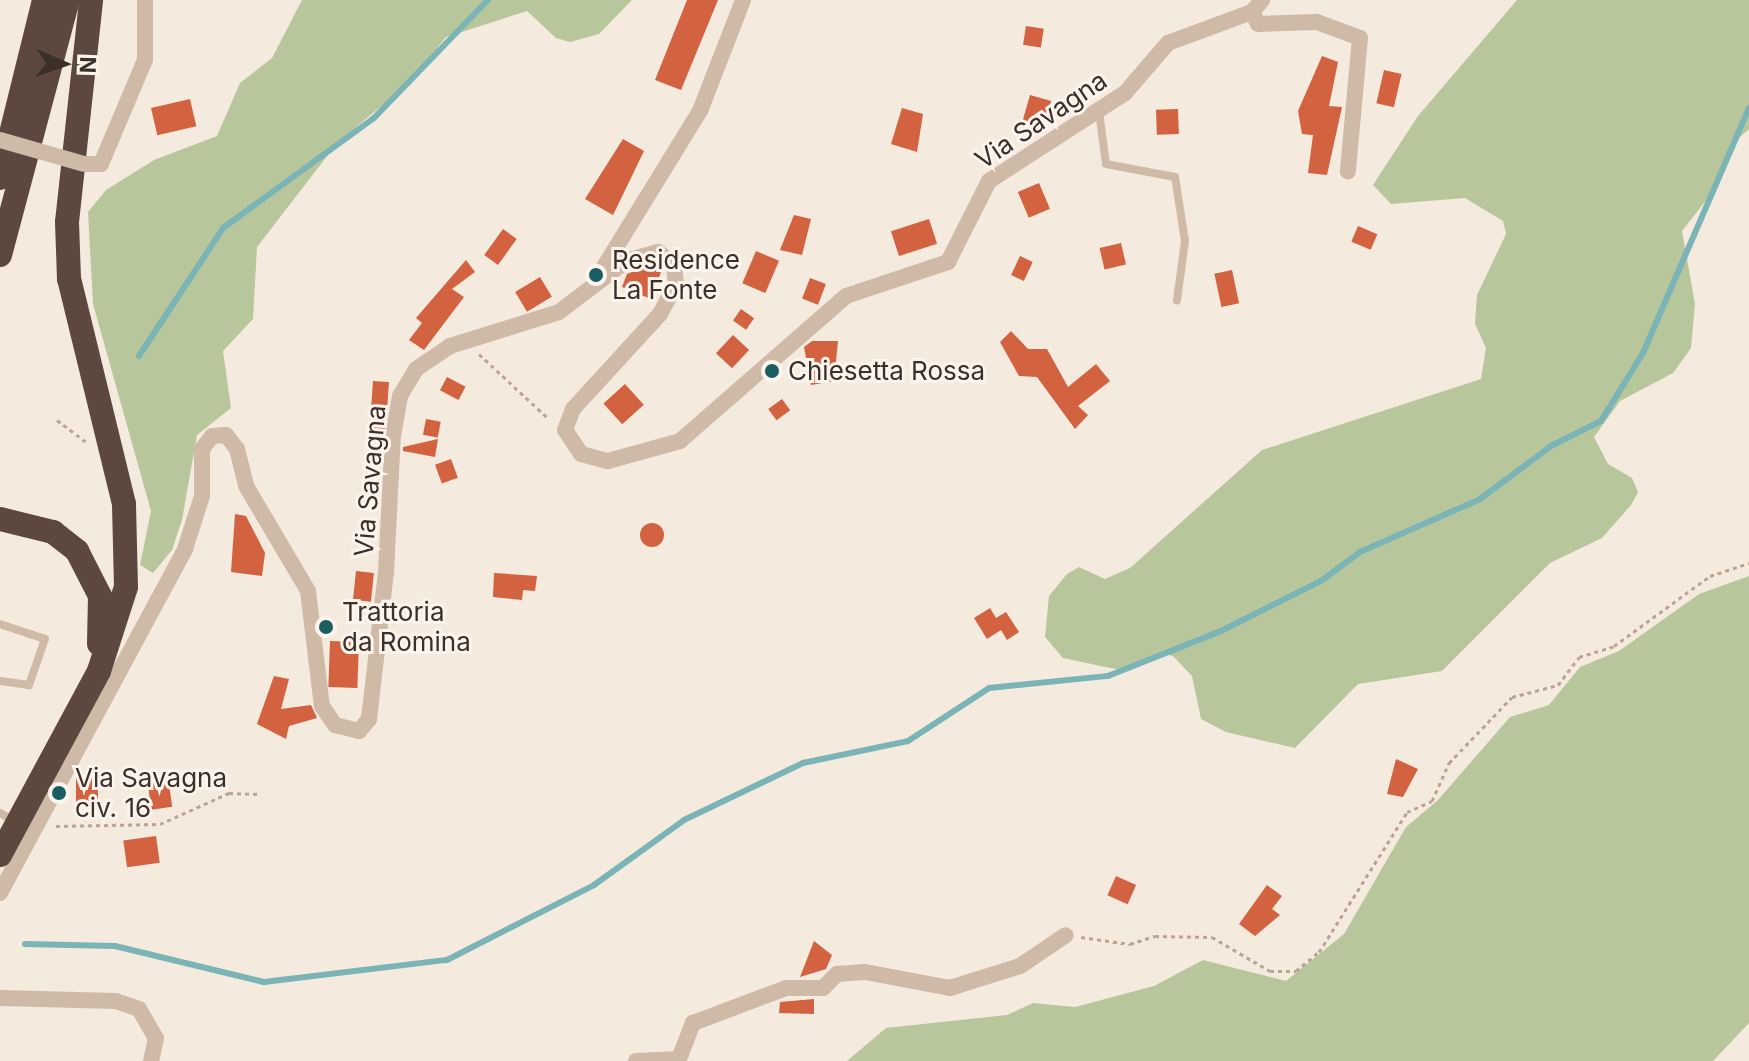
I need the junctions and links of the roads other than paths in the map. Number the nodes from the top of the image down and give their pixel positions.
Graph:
1 (91, 0) edge
2 (145, 0) edge
3 (743, 0) edge
4 (52, 1) edge
5 (1257, 6) edge
6 (1098, 110) junction
7 (0, 124) edge
8 (0, 140) edge
9 (1348, 171) dead end
10 (0, 178) edge
11 (0, 255) edge
12 (591, 286) junction
13 (1177, 300) dead end
14 (0, 519) edge
15 (0, 624) edge
16 (0, 681) edge
17 (2, 821) edge
18 (0, 855) edge
19 (0, 893) edge
20 (1066, 935) road end
21 (0, 998) edge
22 (151, 1061) edge
23 (636, 1061) edge

1 - 18 highway
2 - 8 street, bridge
3 - 12 street
4 - 7 highway
4 - 10 highway
4 - 11 highway
5 - 6 street, Via Savagna
5 - 9 street
6 - 12 street, Via Savagna
6 - 13 lane
12 - 19 street, Via Savagna
14 - 17 highway
15 - 16 lane
20 - 23 street
21 - 22 street

